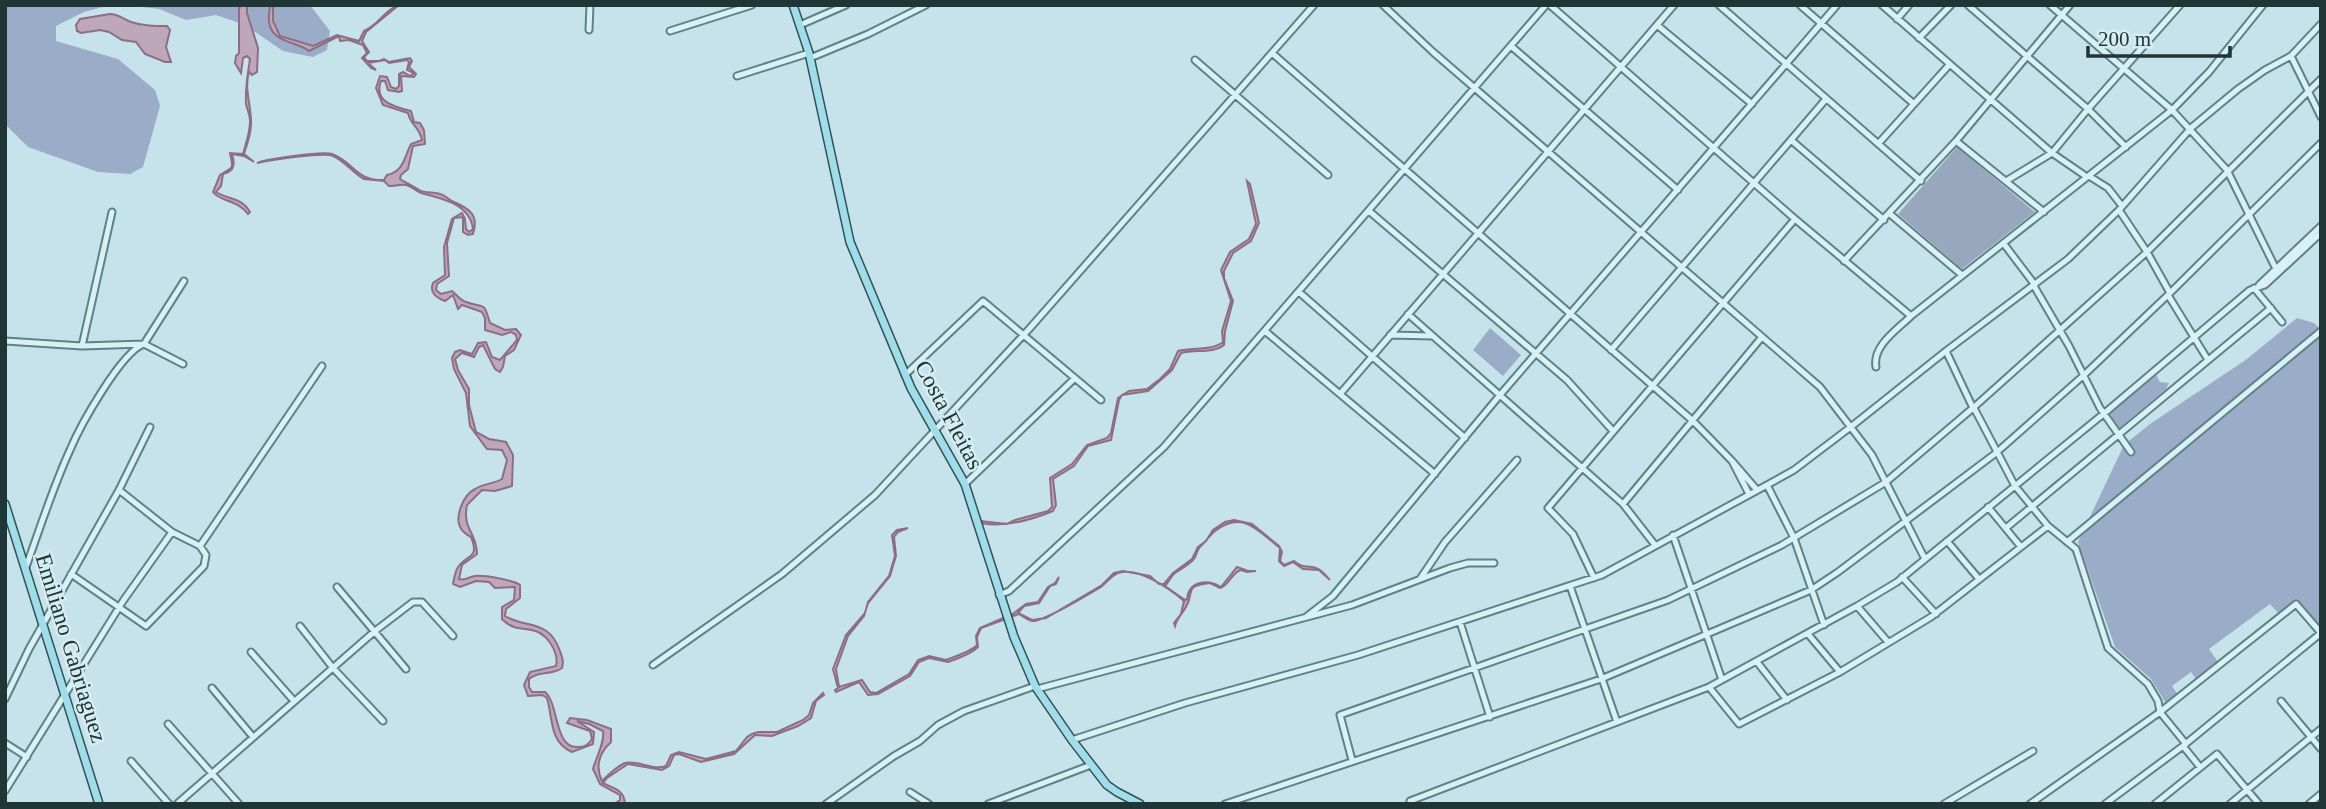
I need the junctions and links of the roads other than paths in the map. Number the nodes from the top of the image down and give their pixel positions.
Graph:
1 (590, 5) edge
2 (751, 5) edge
3 (793, 5) edge
4 (846, 5) edge
5 (926, 5) edge
6 (1314, 5) edge
7 (1383, 5) edge
8 (1395, 5) edge
9 (1548, 5) edge
10 (1674, 5) edge
11 (1719, 5) edge
12 (1800, 5) edge
13 (1837, 5) edge
14 (1882, 5) edge
15 (1909, 5) edge
16 (1951, 5) edge
17 (1968, 5) edge
18 (2050, 5) edge
19 (2070, 5) edge
20 (2180, 5) edge
21 (2262, 5) edge
22 (1390, 11) junction
23 (2061, 14) junction
24 (1897, 19) junction
25 (1821, 24) junction
26 (2321, 24) edge
27 (800, 25) junction
28 (1657, 25) junction
29 (589, 30) dead end
30 (670, 31) dead end
31 (1919, 38) junction
32 (1511, 46) junction
33 (1272, 53) junction
34 (809, 55) junction
35 (2291, 56) junction
36 (2028, 57) junction
37 (1195, 60) dead end
38 (1786, 64) junction
39 (1950, 64) junction
40 (1621, 67) junction
41 (2125, 68) junction
42 (737, 76) dead end
43 (2321, 79) edge
44 (1475, 88) junction
45 (2309, 89) junction
46 (1236, 95) junction
47 (1826, 99) junction
48 (1991, 100) junction
49 (1752, 104) junction
50 (1914, 104) junction
51 (1584, 109) junction
52 (2088, 109) junction
53 (2172, 110) junction
54 (2321, 117) edge
55 (2191, 128) junction
56 (1791, 140) junction
57 (1956, 141) junction
58 (2321, 142) edge
59 (1878, 144) junction
60 (2126, 147) junction
61 (1714, 148) junction
62 (1548, 151) junction
63 (2052, 153) junction
64 (1405, 169) junction
65 (2228, 171) junction
66 (1328, 175) dead end
67 (2088, 176) junction
68 (1921, 181) junction
69 (2006, 181) junction
70 (1755, 183) junction
71 (1678, 190) junction
72 (2120, 208) junction
73 (1368, 211) junction
74 (112, 212) dead end
75 (2044, 212) junction
76 (1890, 214) junction
77 (2249, 214) junction
78 (1795, 219) junction
79 (1884, 220) junction
80 (2321, 226) edge
81 (1641, 232) junction
82 (1478, 233) junction
83 (2321, 233) edge
84 (2004, 244) junction
85 (2147, 252) junction
86 (1844, 261) junction
87 (1682, 267) junction
88 (2276, 271) junction
89 (1442, 274) junction
90 (1962, 275) junction
91 (184, 281) dead end
92 (2034, 286) junction
93 (2256, 287) junction
94 (1298, 292) junction
95 (2169, 294) junction
96 (1722, 302) junction
97 (2271, 308) junction
98 (1408, 314) junction
99 (1570, 314) junction
100 (1911, 316) junction
101 (2282, 322) dead end
102 (2060, 330) junction
103 (1265, 331) junction
104 (2321, 331) edge
105 (1023, 335) junction
106 (1390, 335) junction
107 (1432, 336) junction
108 (1762, 337) junction
109 (2193, 338) junction
110 (5, 341) edge
111 (144, 344) junction
112 (82, 346) junction
113 (1611, 350) junction
114 (1946, 351) junction
115 (1536, 354) junction
116 (1372, 356) junction
117 (2208, 360) junction
118 (183, 364) dead end
119 (322, 366) dead end
120 (1876, 367) dead end
121 (905, 375) junction
122 (2084, 375) junction
123 (1075, 378) junction
124 (1652, 385) junction
125 (1340, 394) junction
126 (1500, 395) junction
127 (1101, 400) dead end
128 (1973, 408) junction
129 (2104, 413) junction
130 (1693, 421) junction
131 (1852, 426) junction
132 (150, 428) dead end
133 (935, 430) junction
134 (1612, 431) junction
135 (2118, 435) junction
136 (1465, 438) junction
137 (2131, 452) dead end
138 (1996, 453) junction
139 (1517, 460) dead end
140 (1732, 461) junction
141 (1582, 468) junction
142 (1435, 474) junction
143 (1886, 482) junction
144 (965, 484) junction
145 (1768, 485) junction
146 (2015, 486) junction
147 (1757, 490) junction
148 (119, 491) junction
149 (1749, 494) junction
150 (5, 504) edge
151 (1623, 504) junction
152 (2032, 506) junction
153 (1988, 507) junction
154 (1905, 520) junction
155 (2048, 526) junction
156 (2006, 528) junction
157 (172, 532) junction
158 (1673, 535) junction
159 (1794, 538) junction
160 (1947, 541) junction
161 (2067, 542) junction
162 (1655, 545) junction
163 (200, 547) junction
164 (2021, 547) junction
165 (1925, 559) junction
166 (1494, 563) dead end
167 (26, 567) junction
168 (71, 575) junction
169 (1902, 577) junction
170 (1594, 578) junction
171 (1420, 579) junction
172 (1979, 579) junction
173 (1570, 586) junction
174 (337, 587) dead end
175 (1691, 589) junction
176 (1811, 590) junction
177 (999, 595) junction
178 (1857, 606) junction
179 (120, 607) junction
180 (1936, 614) junction
181 (1306, 617) junction
182 (1460, 622) junction
183 (42, 625) junction
184 (1824, 625) junction
185 (300, 626) dead end
186 (1585, 629) junction
187 (375, 631) junction
188 (1706, 634) junction
189 (1808, 634) junction
190 (453, 636) dead end
191 (1888, 642) junction
192 (251, 652) dead end
193 (1757, 662) junction
194 (653, 665) dead end
195 (333, 668) junction
196 (1474, 668) junction
197 (406, 669) dead end
198 (1840, 672) junction
199 (1601, 679) junction
200 (1722, 680) junction
201 (1709, 687) junction
202 (212, 688) dead end
203 (1036, 688) junction
204 (65, 696) junction
205 (5, 699) edge
206 (1787, 699) junction
207 (294, 701) junction
208 (2281, 701) dead end
209 (2160, 712) junction
210 (1490, 717) junction
211 (383, 721) dead end
212 (1617, 722) junction
213 (167, 724) dead end
214 (2321, 729) edge
215 (253, 737) junction
216 (2311, 737) junction
217 (1072, 740) junction
218 (5, 743) edge
219 (2185, 745) junction
220 (2321, 749) edge
221 (2033, 751) dead end
222 (27, 757) junction
223 (1352, 760) junction
224 (131, 761) dead end
225 (1091, 765) junction
226 (2200, 768) junction
227 (213, 772) junction
228 (2247, 789) junction
229 (5, 791) edge
230 (910, 792) dead end
231 (2321, 794) edge
232 (1410, 801) dead end
233 (2032, 803) edge
234 (99, 804) edge
235 (169, 804) edge
236 (177, 804) edge
237 (239, 804) edge
238 (826, 804) edge
239 (929, 804) edge
240 (988, 804) edge
241 (1140, 804) edge
242 (1225, 804) edge
243 (1944, 804) edge
244 (2105, 804) edge
245 (2155, 804) edge
246 (2230, 804) edge
247 (2259, 804) edge
248 (2309, 804) edge

1 - 29 street
2 - 30 street
3 - 27 main road, Costa Fleitas
4 - 27 street
5 - 34 street
6 - 33 street
7 - 22 street
8 - 22 street
9 - 32 street
9 - 40 street
10 - 28 street
11 - 38 street
12 - 25 street
13 - 25 street
14 - 24 street
15 - 24 street
16 - 31 street
17 - 36 street
18 - 23 street
19 - 23 street
20 - 41 street
21 - 53 street
22 - 44 street
23 - 36 street
23 - 41 street
24 - 31 street
25 - 38 street
25 - 50 street
26 - 35 street
27 - 34 main road, Costa Fleitas
28 - 40 street
28 - 49 street
31 - 39 street
32 - 44 street
32 - 51 street
33 - 46 street
33 - 64 street
34 - 42 street
34 - 121 main road, Costa Fleitas
35 - 45 street
35 - 55 street
36 - 48 street
36 - 52 street
37 - 46 street
38 - 47 street
38 - 49 street
39 - 48 street
39 - 50 street
40 - 51 street
40 - 61 street
41 - 52 street
41 - 53 street
43 - 45 street
44 - 62 street
44 - 64 street
45 - 54 street
45 - 65 street
46 - 66 street
46 - 105 street
47 - 56 street
47 - 59 street
48 - 57 street
48 - 63 street
49 - 61 street
50 - 59 street
51 - 62 street
51 - 71 street
52 - 60 street
52 - 63 street
53 - 55 street
53 - 60 street
55 - 65 street
55 - 72 street
56 - 70 street
56 - 79 street
57 - 68 street
57 - 69 street
58 - 77 street
59 - 68 street
60 - 67 street
61 - 70 street
61 - 71 street
62 - 81 street
62 - 82 street
63 - 67 street
63 - 69 street
64 - 73 street
64 - 82 street
65 - 77 street
65 - 85 street
67 - 72 street
67 - 75 street
68 - 76 street
69 - 75 street
70 - 78 street
70 - 87 street
71 - 81 street
72 - 85 street
72 - 92 street
73 - 89 street
73 - 94 street
74 - 112 street
75 - 84 street
76 - 79 street
76 - 90 street
77 - 88 street
77 - 95 street
78 - 86 street
78 - 96 street
79 - 86 street
80 - 88 street
81 - 87 street
81 - 99 street
82 - 89 street
82 - 99 street
83 - 88 street
84 - 90 street
84 - 92 street
85 - 95 street
85 - 102 street
86 - 100 street
87 - 96 street
87 - 113 street
88 - 93 street
89 - 98 street
89 - 115 street
90 - 100 street
91 - 111 street
92 - 102 street
92 - 114 street
93 - 97 street
93 - 109 street
94 - 103 street
94 - 116 street
95 - 109 street
95 - 122 street
96 - 108 street
96 - 124 street
97 - 101 street
97 - 117 street
98 - 106 street
98 - 107 street
99 - 113 street
99 - 115 street
100 - 120 street
102 - 122 street
102 - 128 street
103 - 125 street
103 - 177 street
104 - 161 street
105 - 121 street
105 - 123 street
105 - 133 street
106 - 107 street
106 - 116 street
107 - 126 street
108 - 130 street
108 - 131 street
109 - 117 street
109 - 129 street
110 - 112 street
111 - 112 street
111 - 118 street
111 - 167 street
113 - 124 street
114 - 128 street
114 - 131 street
115 - 126 street
115 - 134 street
116 - 125 street
116 - 136 street
117 - 135 street
119 - 163 street
121 - 133 main road, Costa Fleitas
122 - 129 street
122 - 138 street
123 - 127 street
123 - 144 street
124 - 130 street
124 - 134 street
125 - 142 street
126 - 136 street
126 - 141 street
128 - 138 street
128 - 143 street
129 - 135 street
129 - 146 street
130 - 140 street
130 - 151 street
131 - 143 street
131 - 145 street
132 - 148 street
133 - 144 main road, Costa Fleitas
133 - 194 street
134 - 141 street
135 - 137 street
135 - 152 street
136 - 142 street
138 - 146 street
138 - 154 street
139 - 171 street
140 - 147 street
140 - 149 street
141 - 151 street
141 - 170 street
142 - 181 street
143 - 154 street
143 - 159 street
144 - 177 main road, Costa Fleitas
145 - 147 street
145 - 159 street
146 - 152 street
146 - 153 street
147 - 149 street
148 - 157 street
148 - 168 street
149 - 158 street
150 - 167 main road, Emiliano Gabriaguez
151 - 162 street
152 - 155 street
152 - 156 street
153 - 156 street
153 - 160 street
154 - 165 street
154 - 176 street
155 - 161 street
155 - 164 street
156 - 164 street
157 - 163 street
157 - 179 street
158 - 162 street
158 - 175 street
159 - 175 street
159 - 176 street
160 - 165 street
160 - 172 street
161 - 209 street
162 - 170 street
163 - 179 street
164 - 172 street
165 - 169 street
166 - 171 street
167 - 183 main road, Emiliano Gabriaguez
168 - 179 street
168 - 183 street
169 - 178 street
169 - 180 street
170 - 173 street
171 - 181 street
172 - 180 street
173 - 182 street
173 - 186 street
174 - 187 street
175 - 186 street
175 - 188 street
176 - 184 street
176 - 188 street
177 - 203 main road, Costa Fleitas
178 - 184 street
178 - 191 street
179 - 204 street
180 - 191 street
181 - 203 street
182 - 196 street
182 - 217 street
183 - 204 main road, Emiliano Gabriaguez
183 - 205 street
184 - 189 street
185 - 195 street
186 - 196 street
186 - 199 street
187 - 190 street
187 - 195 street
187 - 197 street
188 - 199 street
188 - 200 street
189 - 193 street
189 - 198 street
191 - 198 street
192 - 207 street
193 - 200 street
193 - 206 street
195 - 207 street
195 - 211 street
196 - 210 street
196 - 223 street
198 - 206 street
199 - 210 street
199 - 212 street
200 - 201 street
201 - 206 street
201 - 212 street
202 - 215 street
203 - 217 main road, Costa Fleitas
203 - 238 street
204 - 222 street
204 - 234 main road, Emiliano Gabriaguez
207 - 215 street
208 - 216 street
209 - 219 street
209 - 219 street
209 - 233 street
210 - 223 street
212 - 232 street
213 - 227 street
214 - 216 street
215 - 227 street
216 - 220 street
216 - 228 street
217 - 225 main road, Costa Fleitas
218 - 222 street
219 - 226 street
219 - 244 street
221 - 243 street
222 - 229 street
223 - 242 street
224 - 235 street
225 - 240 street
225 - 241 main road, Costa Fleitas
226 - 228 street
226 - 245 street
227 - 236 street
227 - 237 street
228 - 246 street
228 - 247 street
230 - 239 street
231 - 248 street

